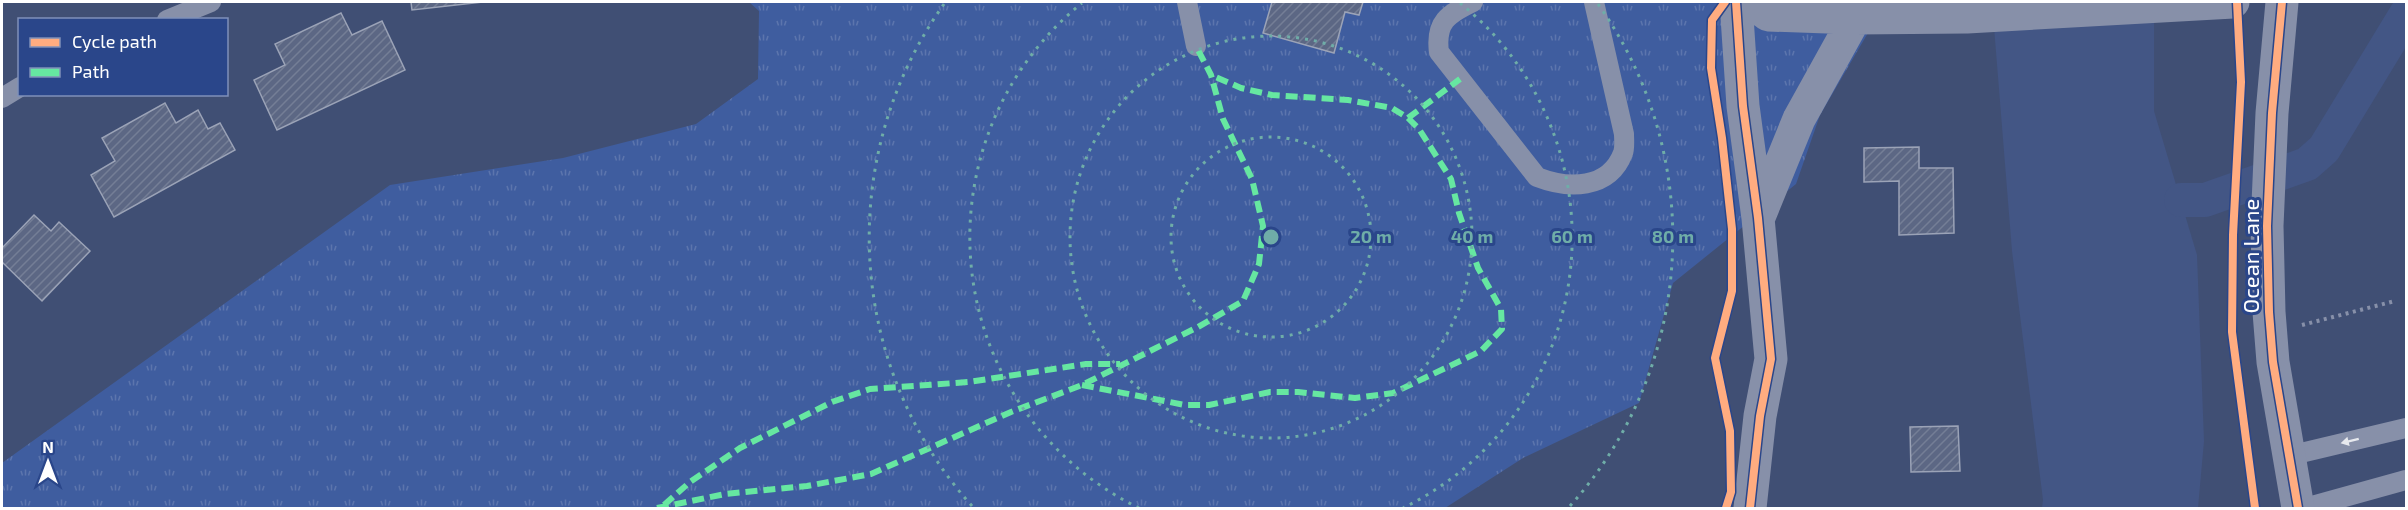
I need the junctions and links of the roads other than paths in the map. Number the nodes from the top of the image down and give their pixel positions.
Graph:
1 (210, 2) edge
2 (1187, 2) edge
3 (1473, 2) edge
4 (1594, 2) edge
5 (1736, 2) edge
6 (1751, 2) edge
7 (2234, 2) edge
8 (2243, 2) edge
9 (2281, 2) edge
10 (1854, 10) edge
11 (172, 18) edge
12 (1196, 46) dead end
13 (18, 88) edge
14 (2, 98) edge
15 (1758, 218) junction
16 (2406, 428) edge
17 (2288, 456) junction
18 (2406, 480) edge
19 (1750, 508) edge
20 (2298, 508) edge
21 (2305, 508) edge

1 - 11 lane
2 - 12 lane
3 - 4 lane
5 - 15 street
6 - 10 street
7 - 10 street
8 - 9 street
9 - 17 street, Ocean Lane
10 - 15 street
13 - 14 lane
15 - 19 street
16 -> 17 lane
17 - 20 street, Ocean Lane
18 - 21 lane

